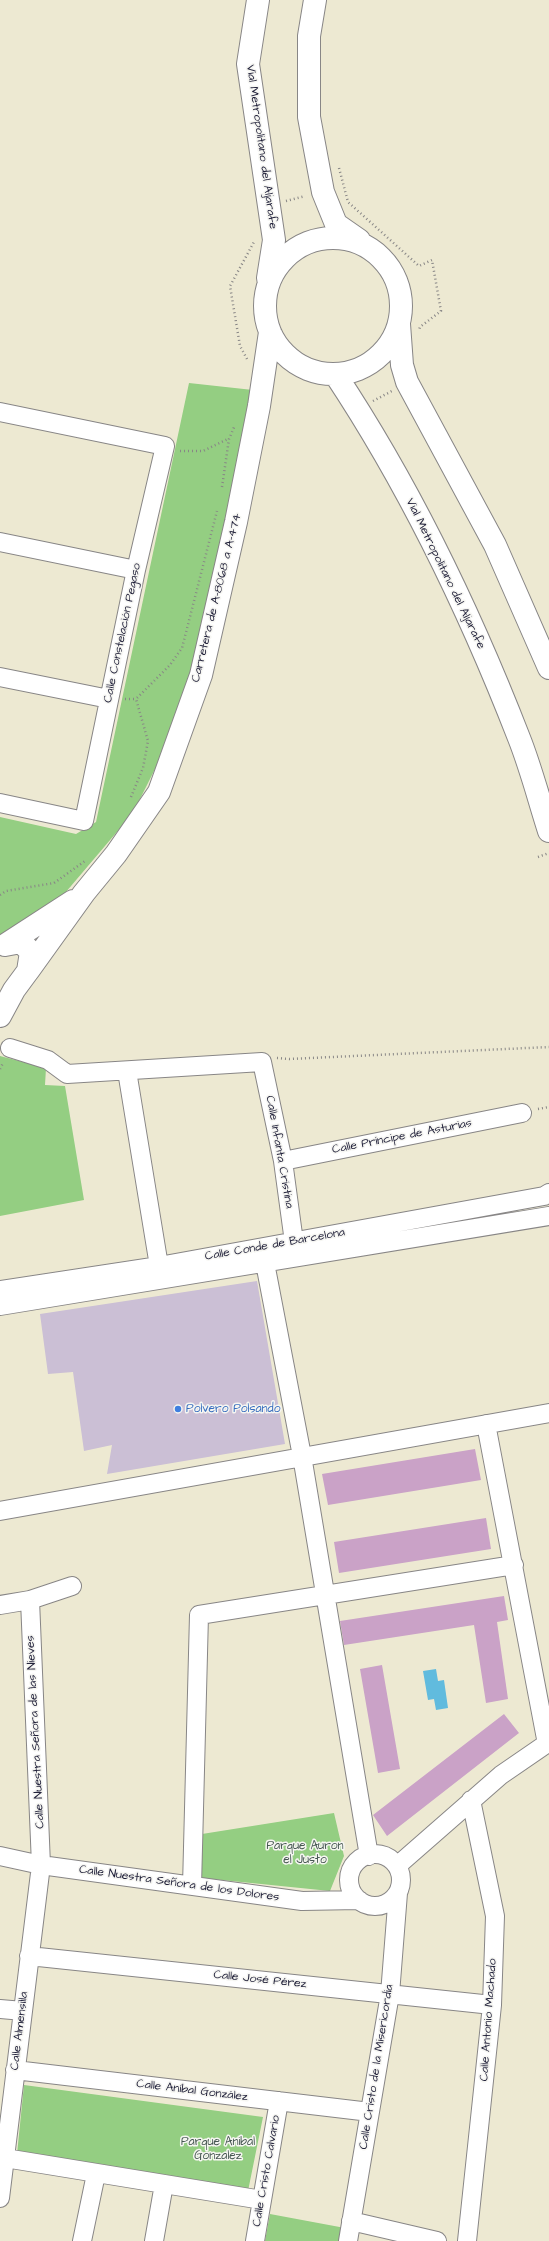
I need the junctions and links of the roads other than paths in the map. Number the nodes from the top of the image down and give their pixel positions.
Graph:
1 (258, 0) edge
2 (315, 0) edge
3 (369, 248) junction
4 (266, 293) junction
5 (399, 322) junction
6 (270, 332) junction
7 (290, 359) junction
8 (334, 374) junction
9 (259, 394) junction
10 (0, 412) edge
11 (0, 542) edge
12 (136, 570) junction
13 (549, 668) edge
14 (0, 677) edge
15 (109, 699) junction
16 (0, 803) edge
17 (549, 831) edge
18 (84, 894) junction
19 (3, 947) edge
20 (28, 971) junction
21 (7, 993) edge
22 (0, 1016) edge
23 (10, 1048) dead end
24 (127, 1071) junction
25 (522, 1113) dead end
26 (283, 1161) junction
27 (549, 1193) edge
28 (549, 1216) edge
29 (294, 1242) junction
30 (265, 1263) junction
31 (159, 1266) junction
32 (0, 1290) edge
33 (0, 1306) edge
34 (549, 1413) edge
35 (486, 1424) junction
36 (302, 1456) junction
37 (0, 1511) edge
38 (514, 1565) junction
39 (72, 1586) dead end
40 (326, 1596) junction
41 (30, 1600) junction
42 (0, 1605) edge
43 (548, 1743) edge
44 (471, 1800) junction
45 (0, 1856) edge
46 (369, 1856) junction
47 (41, 1864) junction
48 (397, 1866) junction
49 (192, 1886) junction
50 (398, 1893) junction
51 (359, 1900) junction
52 (29, 1956) junction
53 (390, 1994) junction
54 (492, 2005) junction
55 (0, 2009) edge
56 (22, 2011) junction
57 (15, 2070) junction
58 (279, 2101) junction
59 (370, 2112) junction
60 (4, 2127) edge
61 (5, 2158) junction
62 (96, 2174) junction
63 (164, 2184) junction
64 (0, 2198) edge
65 (262, 2200) junction
66 (351, 2222) junction
67 (82, 2241) edge
68 (154, 2241) edge
69 (255, 2241) edge
70 (348, 2241) edge
71 (437, 2241) edge
72 (467, 2241) edge

1 - 4 main road, Vial Metropolitano del Aljarafe
2 - 3 main road, Vial Metropolitano del Aljarafe
3 - 4 main road, Vial Metropolitano del Aljarafe
3 - 5 main road, Vial Metropolitano del Aljarafe
4 - 6 main road, Vial Metropolitano del Aljarafe
5 - 8 main road, Vial Metropolitano del Aljarafe
5 - 13 main road, Vial Metropolitano del Aljarafe
6 - 7 main road, Vial Metropolitano del Aljarafe
6 - 9 main road, Carretera de A-8068 a A-474
7 - 8 main road, Vial Metropolitano del Aljarafe
7 - 9 main road
8 - 17 main road, Vial Metropolitano del Aljarafe
9 - 18 main road, Carretera de A-8068 a A-474
10 - 12 street, Calle Constelación Pegaso
11 - 12 street
12 - 15 street, Calle Constelación Pegaso
14 - 15 street
15 - 16 street, Calle Constelación Pegaso
18 - 19 main road, Carretera de A-8068 a A-474
18 - 20 main road, Carretera de A-8068 a A-474
19 - 20 main road
20 - 21 main road, Carretera de A-8068 a A-474
21 - 22 main road
23 - 24 street
24 - 26 street, Calle Infanta Cristina
24 - 31 street
25 - 26 street, Calle Príncipe de Asturias
26 - 29 street, Calle Infanta Cristina
27 - 29 street, Calle Conde de Barcelona
28 - 30 street, Calle Conde de Barcelona
29 - 31 street, Calle Conde de Barcelona
30 - 33 street, Calle Conde de Barcelona
30 - 36 street
31 - 32 street, Calle Conde de Barcelona
34 - 35 street
35 - 36 street
35 - 38 street
36 - 37 street
36 - 40 street
38 - 40 street
38 - 43 street
39 - 41 street
40 - 46 street
40 - 49 street
41 - 42 street
41 - 47 street, Calle Nuestra Señora de las Nieves
43 - 44 street
44 - 48 street
44 - 54 street, Calle Antonio Machado
45 - 47 street, Calle Nuestra Señora de los Dolores
46 - 48 street
46 - 51 street
47 - 49 street, Calle Nuestra Señora de los Dolores
47 - 52 street, Calle Almensilla
48 - 50 street
49 - 51 street, Calle Nuestra Señora de los Dolores
50 - 51 street
50 - 53 street, Calle Cristo de la Misericordia
52 - 53 street, Calle José Pérez
52 - 56 street, Calle Almensilla
53 - 54 street, Calle José Pérez
53 - 59 street, Calle Cristo de la Misericordia
54 - 72 street, Calle Antonio Machado
55 - 56 street
56 - 57 street, Calle Almensilla
57 - 58 street, Calle Aníbal González
57 - 60 street, Calle Almensilla
58 - 59 street, Calle Aníbal González
58 - 65 street, Calle Cristo Calvario
59 - 66 street, Calle Cristo de la Misericordia
60 - 61 street, Calle Almensilla
61 - 62 street
61 - 64 street, Calle Almensilla
62 - 63 street
62 - 67 street
63 - 65 street
63 - 68 street
65 - 69 street, Calle Cristo Calvario
66 - 70 street, Calle Cristo de la Misericordia
66 - 71 street

